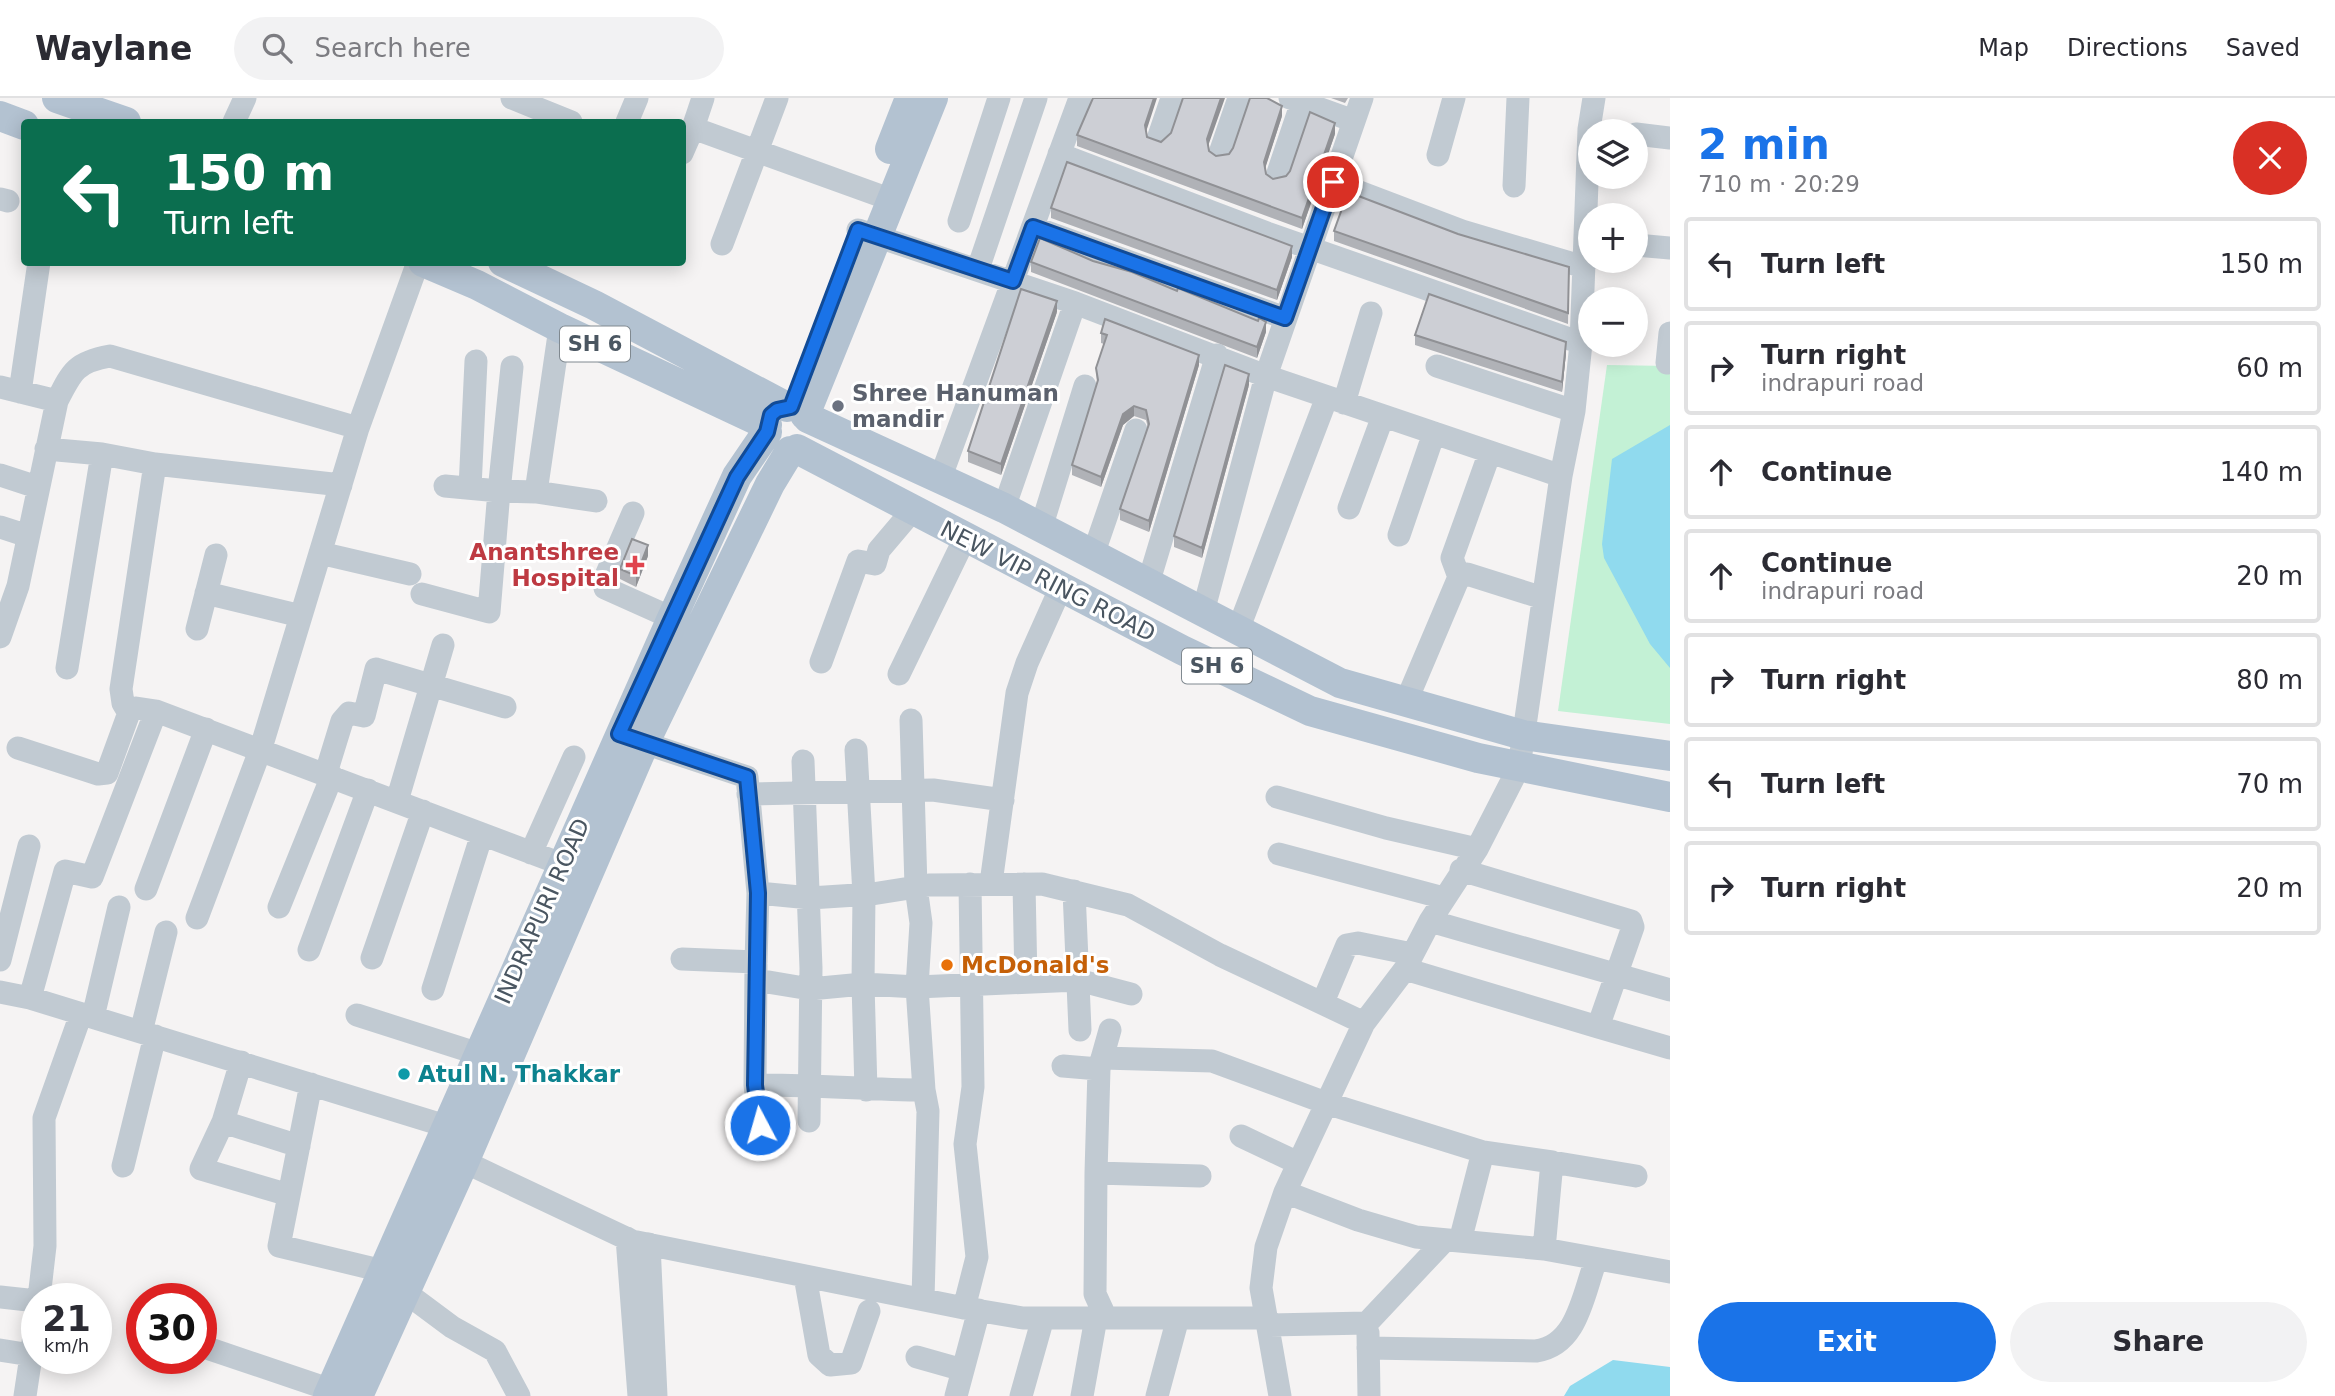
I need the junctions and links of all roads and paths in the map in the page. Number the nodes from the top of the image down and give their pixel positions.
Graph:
1 (57, 98) edge
2 (245, 98) edge
3 (512, 98) edge
4 (637, 98) edge
5 (703, 98) edge
6 (777, 98) edge
7 (910, 98) edge
8 (933, 98) edge
9 (999, 98) edge
10 (1036, 98) edge
11 (1080, 98) edge
12 (1172, 98) edge
13 (1238, 98) edge
14 (1362, 98) edge
15 (1454, 98) edge
16 (1518, 98) edge
17 (1594, 98) edge
18 (1296, 100) edge
19 (0, 116) edge
20 (117, 119) edge
21 (235, 119) edge
22 (564, 119) edge
23 (628, 119) edge
24 (1598, 119) edge
25 (1354, 121) junction
26 (21, 124) edge
27 (693, 128) junction
28 (1648, 135) edge
29 (1670, 138) edge
30 (1158, 139) edge
31 (686, 144) edge
32 (757, 152) junction
33 (1220, 153) edge
34 (1059, 154) junction
35 (1438, 155) dead end
36 (1277, 176) edge
37 (1333, 182) junction
38 (1514, 186) dead end
39 (882, 197) junction
40 (959, 221) dead end
41 (1033, 227) junction
42 (867, 234) junction
43 (722, 244) dead end
44 (1648, 246) edge
45 (1310, 248) junction
46 (1670, 248) edge
47 (1578, 265) edge
48 (37, 266) edge
49 (419, 266) edge
50 (430, 266) edge
51 (511, 266) edge
52 (978, 269) junction
53 (1013, 281) junction
54 (1075, 303) junction
55 (1371, 313) dead end
56 (1285, 318) junction
57 (560, 328) junction
58 (1670, 333) edge
59 (1578, 343) edge
60 (1217, 355) junction
61 (1580, 357) edge
62 (477, 361) dead end
63 (1667, 363) dead end
64 (512, 366) dead end
65 (1437, 366) dead end
66 (1266, 376) junction
67 (1085, 386) dead end
68 (10, 390) edge
69 (1336, 400) junction
70 (57, 401) junction
71 (1574, 411) junction
72 (1383, 416) junction
73 (789, 426) junction
74 (358, 428) junction
75 (1136, 429) dead end
76 (1434, 433) junction
77 (46, 449) junction
78 (1490, 452) junction
79 (102, 454) junction
80 (155, 464) junction
81 (0, 475) edge
82 (1561, 476) junction
83 (940, 479) junction
84 (341, 485) junction
85 (445, 486) dead end
86 (37, 487) junction
87 (470, 488) junction
88 (499, 491) junction
89 (536, 492) junction
90 (596, 501) dead end
91 (1004, 508) junction
92 (1349, 508) dead end
93 (912, 511) junction
94 (633, 513) dead end
95 (0, 527) edge
96 (1041, 528) junction
97 (1399, 535) dead end
98 (28, 536) junction
99 (965, 538) junction
100 (320, 553) junction
101 (216, 555) dead end
102 (1093, 555) junction
103 (410, 574) dead end
104 (1459, 577) junction
105 (9, 584) edge
106 (1148, 584) junction
107 (1061, 587) junction
108 (206, 593) junction
109 (422, 594) dead end
110 (1543, 598) junction
111 (1203, 612) junction
112 (301, 616) junction
113 (672, 618) junction
114 (197, 629) dead end
115 (1238, 630) junction
116 (0, 637) edge
117 (443, 645) dead end
118 (821, 663) dead end
119 (67, 668) dead end
120 (899, 674) dead end
121 (431, 684) junction
122 (1406, 702) junction
123 (505, 708) dead end
124 (156, 710) junction
125 (129, 713) junction
126 (911, 720) dead end
127 (206, 729) junction
128 (1523, 735) junction
129 (632, 739) junction
130 (18, 748) dead end
131 (261, 748) junction
132 (856, 750) dead end
133 (1670, 756) edge
134 (574, 757) dead end
135 (803, 761) dead end
136 (1519, 767) junction
137 (329, 775) junction
138 (368, 790) junction
139 (913, 790) junction
140 (858, 792) junction
141 (804, 793) junction
142 (748, 794) junction
143 (1277, 797) dead end
144 (1670, 797) edge
145 (1003, 800) junction
146 (397, 801) junction
147 (423, 811) junction
148 (482, 834) junction
149 (29, 846) dead end
150 (1477, 849) junction
151 (531, 853) junction
152 (1279, 854) dead end
153 (564, 865) junction
154 (1461, 870) junction
155 (980, 883) junction
156 (1024, 884) junction
157 (916, 887) junction
158 (146, 889) dead end
159 (1074, 891) junction
160 (758, 893) junction
161 (864, 895) junction
162 (810, 898) junction
163 (1444, 898) junction
164 (119, 907) dead end
165 (279, 907) dead end
166 (197, 918) dead end
167 (1430, 921) junction
168 (166, 932) dead end
169 (309, 950) dead end
170 (372, 958) dead end
171 (682, 959) dead end
172 (0, 960) edge
173 (1409, 962) junction
174 (756, 971) junction
175 (1615, 974) junction
176 (1078, 981) junction
177 (1026, 982) junction
178 (863, 984) junction
179 (971, 984) junction
180 (917, 987) junction
181 (433, 989) dead end
182 (810, 989) junction
183 (1670, 990) edge
184 (0, 992) edge
185 (1131, 994) dead end
186 (30, 998) junction
187 (1323, 1002) junction
188 (357, 1015) dead end
189 (87, 1016) junction
190 (1364, 1023) junction
191 (1598, 1027) junction
192 (1080, 1030) dead end
193 (1110, 1030) dead end
194 (148, 1034) junction
195 (1670, 1048) edge
196 (479, 1054) junction
197 (241, 1062) junction
198 (1100, 1063) junction
199 (1063, 1066) dead end
200 (311, 1084) junction
201 (808, 1084) junction
202 (755, 1085) junction
203 (866, 1090) junction
204 (925, 1090) junction
205 (1326, 1103) junction
206 (808, 1121) dead end
207 (223, 1122) junction
208 (1241, 1136) dead end
209 (442, 1137) junction
210 (762, 1145) dead end
211 (299, 1146) junction
212 (469, 1149) junction
213 (1483, 1152) junction
214 (1552, 1162) junction
215 (1298, 1163) junction
216 (123, 1166) dead end
217 (1096, 1173) junction
218 (1200, 1176) dead end
219 (1636, 1176) dead end
220 (1285, 1192) junction
221 (289, 1195) junction
222 (1452, 1240) junction
223 (638, 1241) junction
224 (1544, 1249) junction
225 (1596, 1260) junction
226 (383, 1271) junction
227 (1670, 1272) edge
228 (805, 1276) junction
229 (40, 1283) edge
230 (405, 1292) junction
231 (0, 1297) edge
232 (21, 1299) edge
233 (923, 1299) junction
234 (971, 1309) junction
235 (869, 1311) dead end
236 (1043, 1318) junction
237 (1101, 1318) junction
238 (1178, 1318) junction
239 (1268, 1322) junction
240 (1367, 1323) junction
241 (1368, 1348) junction
242 (0, 1350) edge
243 (217, 1352) edge
244 (21, 1353) edge
245 (917, 1357) dead end
246 (963, 1370) junction
247 (28, 1374) edge
248 (339, 1394) edge
249 (25, 1396) edge
250 (519, 1396) edge
251 (639, 1396) edge
252 (656, 1396) edge
253 (956, 1396) edge
254 (1021, 1396) edge
255 (1082, 1396) edge
256 (1157, 1396) edge
257 (1280, 1396) edge
258 (1369, 1396) edge

1 - 20 main road
2 - 21 street
3 - 22 street
4 - 23 street
5 - 27 street
6 - 32 street
7 - 39 main road, INDRAPURI ROAD
8 - 39 main road, INDRAPURI ROAD
9 - 40 street
10 - 52 street
11 - 34 street
12 - 30 street
13 - 33 street
14 - 25 street
15 - 35 street
16 - 38 street
17 - 24 street
18 - 25 street
18 - 36 street
19 - 26 main road
25 - 37 street
27 - 31 street
27 - 32 street
28 - 29 street
32 - 39 street
32 - 43 street
34 - 41 street
34 - 45 street
37 - 45 street
37 - 47 street
39 - 42 main road, INDRAPURI ROAD
41 - 53 street
41 - 56 street
42 - 52 street
42 - 73 main road, INDRAPURI ROAD
44 - 46 street
45 - 56 street
45 - 59 street
48 - 68 street
49 - 74 street
50 - 57 main road, NEW VIP RING ROAD / SH 6
51 - 73 main road, NEW VIP RING ROAD / SH 6
52 - 53 street
53 - 54 street
53 - 83 street
54 - 60 street
54 - 91 street
55 - 69 street
56 - 66 street
57 - 73 main road, NEW VIP RING ROAD / SH 6
57 - 89 street
58 - 63 street
60 - 66 street
60 - 106 street
61 - 71 street
62 - 87 street
64 - 88 street
65 - 71 street
66 - 69 street
66 - 111 street
67 - 96 street
68 - 70 street
69 - 72 street
69 - 115 street
70 - 74 street
70 - 77 street
71 - 82 street
72 - 76 street
72 - 92 street
73 - 83 main road, NEW VIP RING ROAD
73 - 93 main road, NEW VIP RING ROAD / SH 6
73 - 113 main road, INDRAPURI ROAD
73 - 129 main road, INDRAPURI ROAD
74 - 84 street
75 - 102 street
76 - 78 street
76 - 97 street
77 - 79 street
77 - 86 street
78 - 82 street
78 - 104 street
79 - 80 street
79 - 119 street
80 - 84 street
80 - 125 street
81 - 86 street
82 - 110 street
83 - 91 main road, NEW VIP RING ROAD
84 - 100 street
85 - 87 street
86 - 98 street
87 - 88 street
88 - 89 street
88 - 109 street
89 - 90 street
91 - 96 main road, NEW VIP RING ROAD
93 - 99 main road, NEW VIP RING ROAD / SH 6
93 - 118 street
94 - 113 street
95 - 98 street
96 - 102 main road, NEW VIP RING ROAD
98 - 105 street
99 - 107 main road, NEW VIP RING ROAD / SH 6
99 - 120 street
100 - 103 street
100 - 112 street
101 - 108 street
102 - 106 main road, NEW VIP RING ROAD
104 - 110 street
104 - 122 street
105 - 116 street
106 - 111 main road, NEW VIP RING ROAD
107 - 136 main road, NEW VIP RING ROAD / SH 6
107 - 145 street
108 - 112 street
108 - 114 street
110 - 128 street
111 - 115 main road, NEW VIP RING ROAD
112 - 131 street
113 - 129 main road, INDRAPURI ROAD
115 - 122 main road, NEW VIP RING ROAD
117 - 121 street
121 - 123 street
121 - 137 street
121 - 146 street
122 - 128 main road, NEW VIP RING ROAD
124 - 125 street
124 - 127 street
124 - 186 street
125 - 130 street
126 - 139 street
127 - 131 street
127 - 158 street
128 - 133 main road, NEW VIP RING ROAD
128 - 136 street
129 - 142 street
129 - 153 main road, INDRAPURI ROAD
129 - 212 main road, INDRAPURI ROAD
131 - 137 street
131 - 166 street
132 - 140 street
134 - 151 street
135 - 141 street
136 - 144 main road, NEW VIP RING ROAD / SH 6
136 - 150 street
137 - 138 street
137 - 165 street
138 - 146 street
138 - 169 street
139 - 140 street
139 - 145 street
139 - 157 street
140 - 141 street
140 - 161 street
141 - 142 street
141 - 162 street
142 - 160 street
143 - 150 street
145 - 155 street
146 - 147 street
147 - 148 street
147 - 170 street
148 - 151 street
148 - 181 street
149 - 172 street
150 - 154 street
151 - 153 street
152 - 163 street
153 - 196 main road, INDRAPURI ROAD
154 - 163 street
154 - 175 street
155 - 156 street
155 - 157 street
155 - 179 street
156 - 159 street
156 - 177 street
157 - 161 street
157 - 180 street
159 - 176 street
159 - 187 street
160 - 162 street
160 - 174 street
161 - 162 street
161 - 178 street
162 - 182 street
163 - 167 street
164 - 189 street
167 - 173 street
167 - 175 street
168 - 194 street
171 - 174 street
173 - 187 street
173 - 190 street
173 - 191 street
174 - 182 street
174 - 202 street
175 - 183 street
175 - 191 street
176 - 177 street
176 - 185 street
176 - 192 street
177 - 179 street
178 - 180 street
178 - 182 street
178 - 203 street
179 - 180 street
179 - 234 street
180 - 204 street
182 - 201 street
184 - 186 street
186 - 189 street
187 - 190 street
188 - 196 street
189 - 194 street
189 - 229 street
190 - 205 street
191 - 195 street
193 - 198 street
194 - 197 street
194 - 216 street
196 - 209 main road, INDRAPURI ROAD
197 - 200 street
197 - 207 street
198 - 199 street
198 - 205 street
198 - 217 street
200 - 209 street
200 - 211 street
201 - 202 street
201 - 203 street
201 - 206 street
202 - 210 street
203 - 204 street
204 - 233 street
205 - 213 street
205 - 215 street
207 - 211 street
207 - 221 street
208 - 215 street
209 - 212 street
209 - 226 main road, INDRAPURI ROAD
211 - 221 street
212 - 223 street
212 - 230 main road, INDRAPURI ROAD
213 - 214 street
213 - 222 street
214 - 219 street
214 - 224 street
215 - 220 street
217 - 218 street
217 - 237 street
220 - 222 street
220 - 239 street
221 - 226 street
222 - 224 street
222 - 240 street
223 - 228 street
223 - 251 street
223 - 252 street
224 - 225 street
225 - 227 street
225 - 241 street
226 - 248 main road, INDRAPURI ROAD
228 - 233 street
228 - 235 street
230 - 248 main road, INDRAPURI ROAD
230 - 250 street
231 - 232 street
233 - 234 street
234 - 236 street
234 - 246 street
236 - 237 street
236 - 254 street
237 - 238 street
237 - 255 street
238 - 239 street
238 - 256 street
239 - 240 street
239 - 257 street
240 - 241 street
241 - 258 street
242 - 244 street
243 - 248 street
245 - 246 street
246 - 253 street
247 - 249 street

